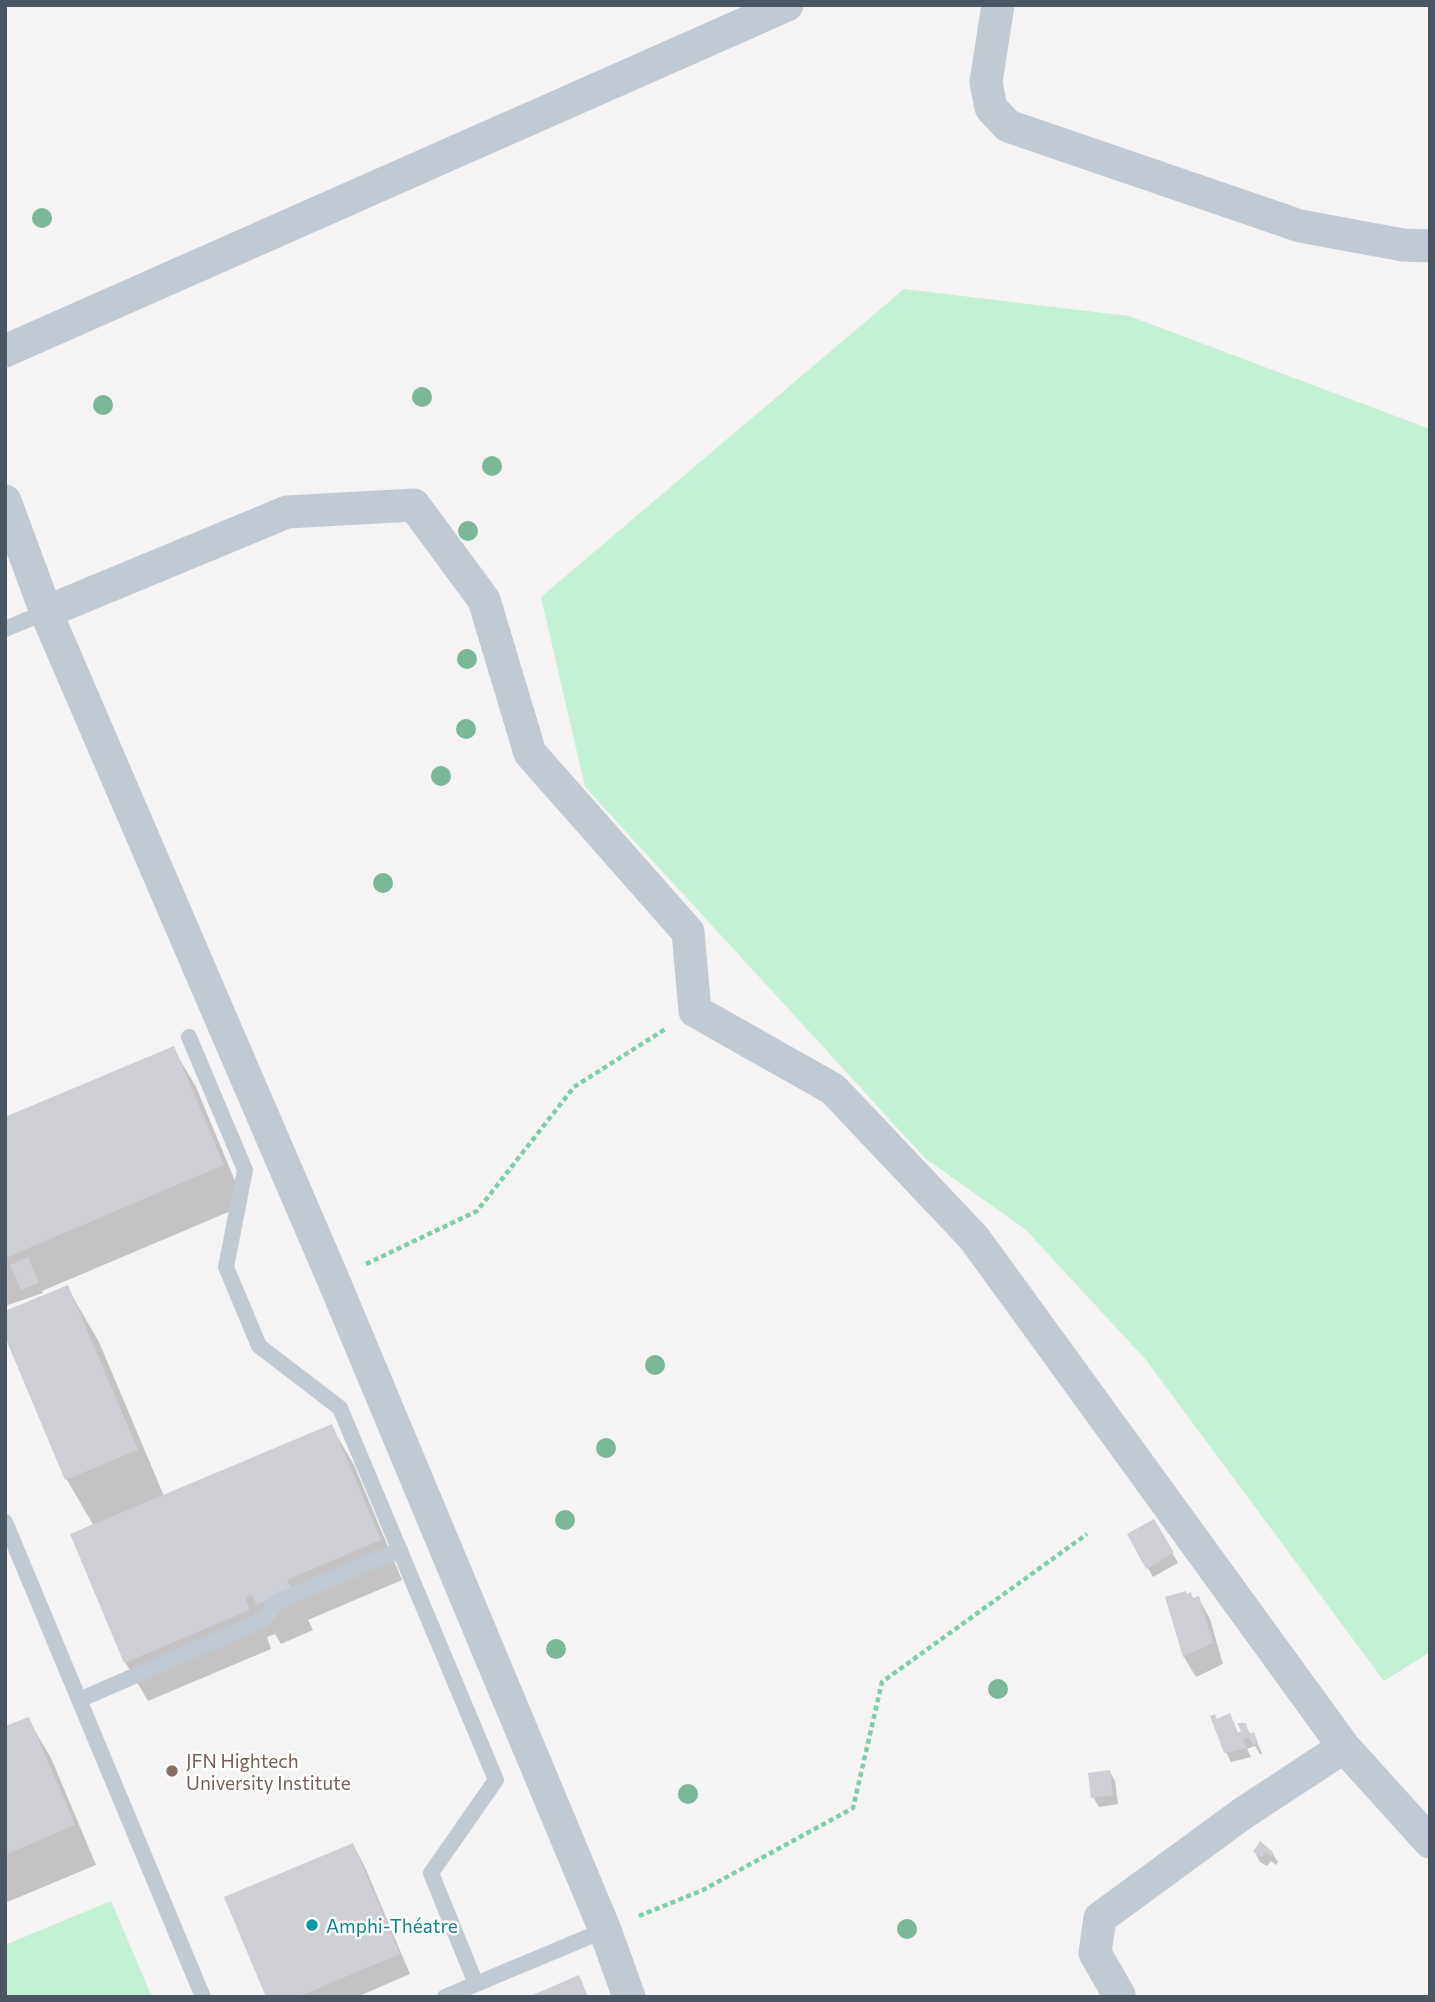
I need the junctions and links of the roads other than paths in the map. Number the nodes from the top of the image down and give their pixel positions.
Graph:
1 (787, 5) edge
2 (998, 5) edge
3 (1430, 246) edge
4 (5, 351) edge
5 (5, 502) edge
6 (46, 612) junction
7 (5, 629) edge
8 (189, 1037) dead end
9 (5, 1522) edge
10 (400, 1550) junction
11 (79, 1700) junction
12 (1344, 1747) junction
13 (1430, 1842) edge
14 (605, 1930) junction
15 (476, 1984) junction
16 (203, 1997) edge
17 (445, 1997) edge
18 (629, 1997) edge
19 (1117, 1997) edge

1 - 4 street
2 - 3 street
5 - 6 street
6 - 7 lane
6 - 12 street
6 - 14 street
8 - 10 lane
9 - 11 lane
10 - 11 lane
10 - 15 lane
11 - 16 lane
12 - 13 street
12 - 19 street
14 - 15 lane
14 - 18 street
15 - 17 lane

